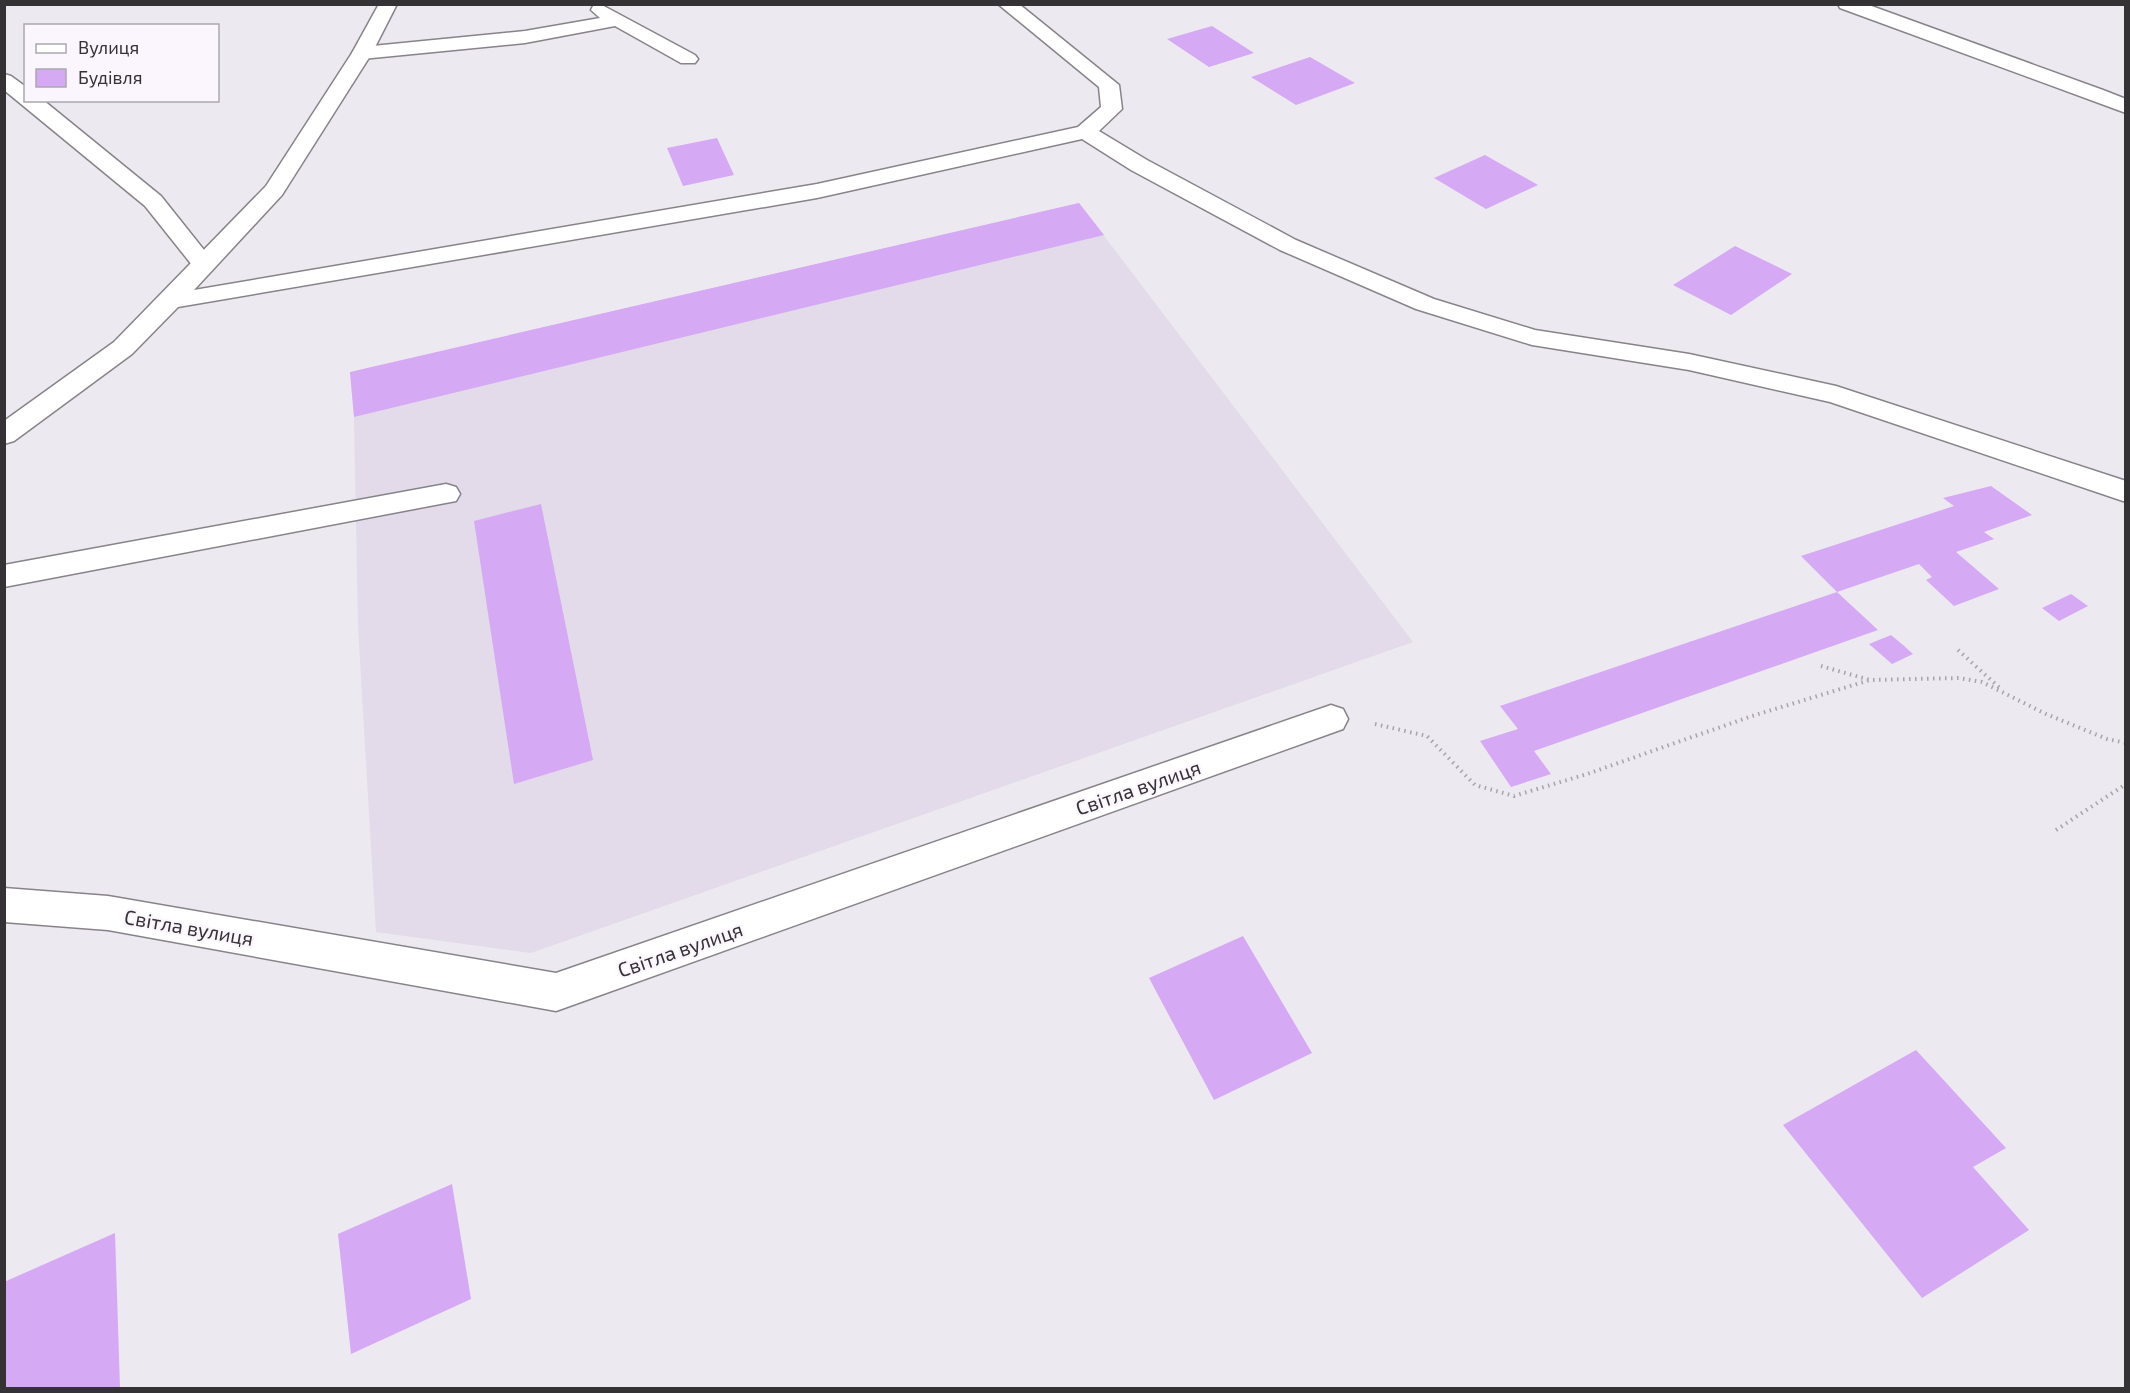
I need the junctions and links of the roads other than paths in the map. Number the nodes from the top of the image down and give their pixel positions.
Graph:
1 (388, 4) edge
2 (591, 4) edge
3 (1007, 4) edge
4 (1847, 4) edge
5 (619, 20) junction
6 (362, 54) junction
7 (688, 59) dead end
8 (4, 80) edge
9 (24, 95) edge
10 (32, 102) edge
11 (2126, 107) edge
12 (1085, 132) junction
13 (204, 265) junction
14 (170, 301) junction
15 (4, 435) edge
16 (2126, 492) edge
17 (446, 494) dead end
18 (4, 576) edge
19 (1331, 719) road end
20 (4, 905) edge

1 - 6 street
2 - 5 street
3 - 12 street
4 - 11 street
5 - 6 street
5 - 7 street
6 - 13 street
8 - 9 street
10 - 13 street
12 - 14 street
12 - 16 street
13 - 14 street
14 - 15 street
17 - 18 street
19 - 20 street, Світла вулиця

